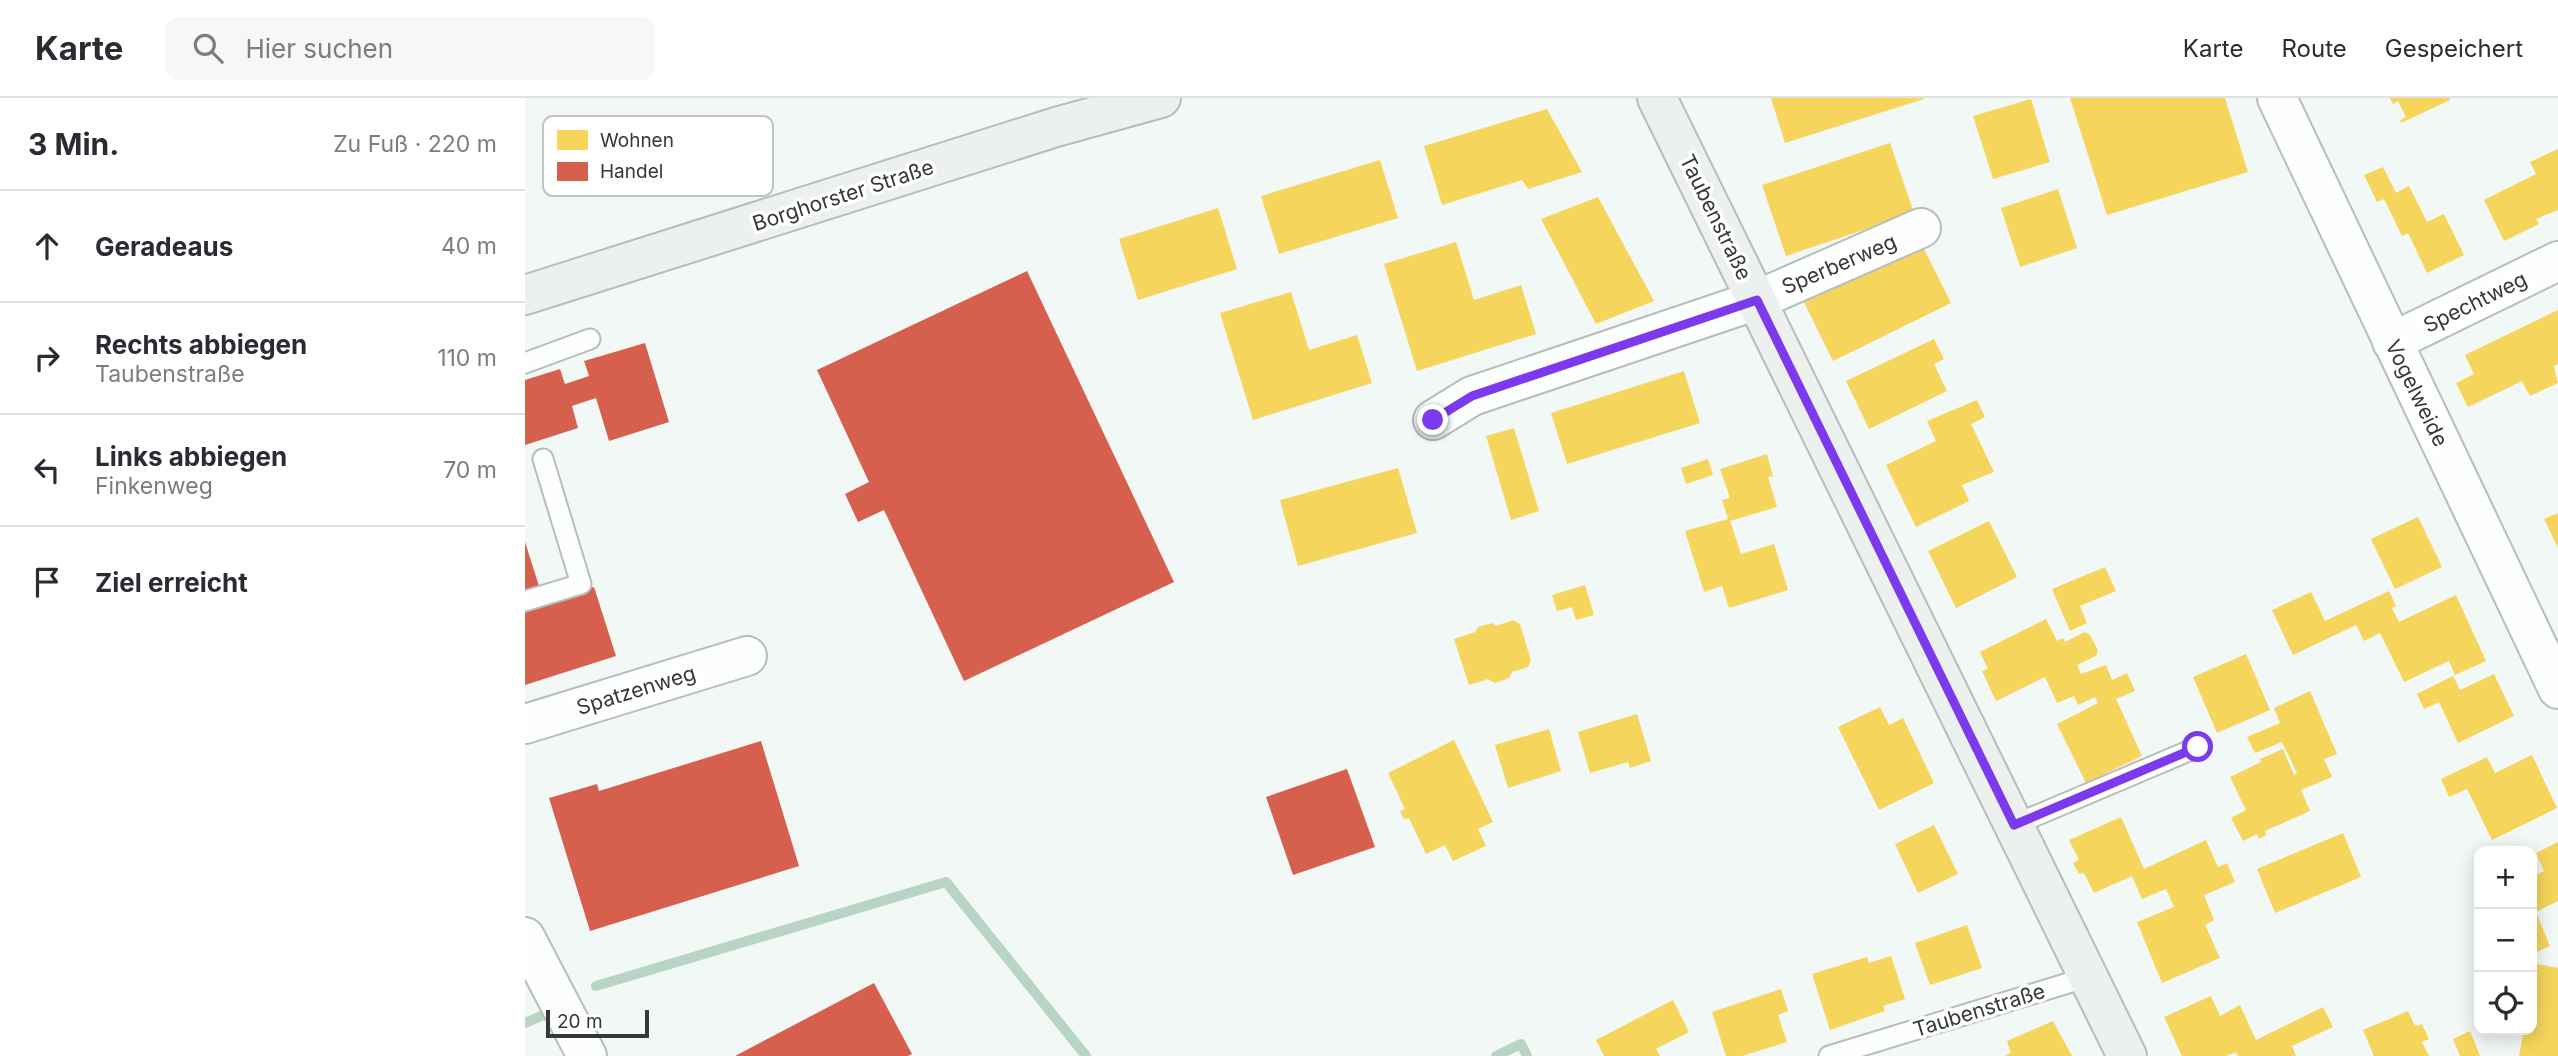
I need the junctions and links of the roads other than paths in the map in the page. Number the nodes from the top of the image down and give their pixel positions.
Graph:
1 (1161, 98) edge
2 (1657, 98) edge
3 (2277, 98) edge
4 (1921, 229) dead end
5 (2558, 261) edge
6 (525, 295) edge
7 (1757, 300) junction
8 (590, 339) dead end
9 (2392, 342) junction
10 (525, 363) edge
11 (1433, 420) dead end
12 (543, 459) dead end
13 (525, 601) edge
14 (747, 656) dead end
15 (2558, 688) edge
16 (525, 724) edge
17 (2198, 747) dead end
18 (2014, 825) junction
19 (525, 937) edge
20 (2088, 977) junction
21 (587, 1056) edge
22 (1829, 1056) edge
23 (2127, 1056) edge

1 - 6 street, Borghorster Straße
2 - 7 street, Taubenstraße
3 - 9 street, Vogelweide
4 - 7 street, Sperberweg
5 - 9 street, Spechtweg
7 - 11 street, Sperberweg
7 - 18 street, Taubenstraße
8 - 10 lane
9 - 15 street, Vogelweide
12 - 13 lane
14 - 16 street, Spatzenweg
17 - 18 lane
18 - 20 street, Taubenstraße
19 - 21 street
20 - 22 lane, Taubenstraße
20 - 23 street, Taubenstraße

